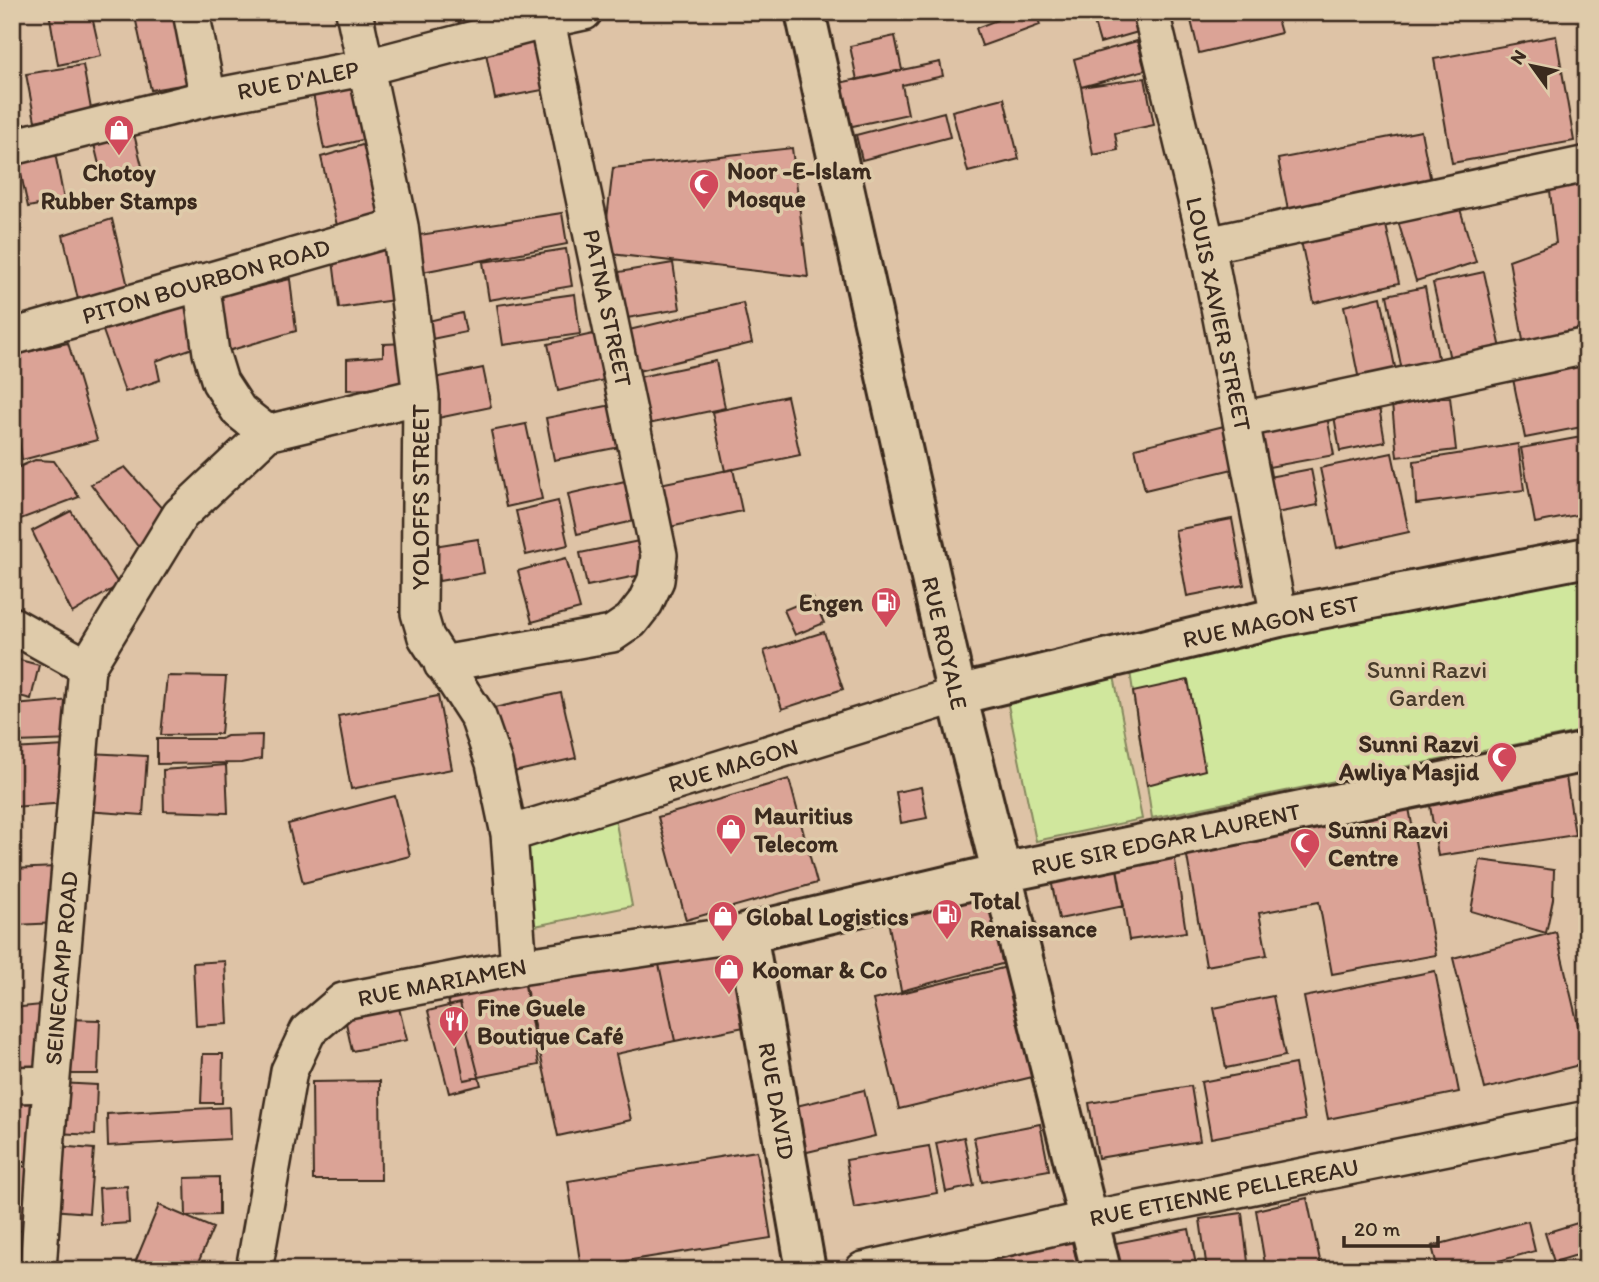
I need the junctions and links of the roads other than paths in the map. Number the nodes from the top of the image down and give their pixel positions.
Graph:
1 (191, 12) edge
2 (354, 12) edge
3 (584, 12) edge
4 (805, 12) edge
5 (1151, 12) edge
6 (546, 16) edge
7 (367, 67) junction
8 (208, 98) junction
9 (12, 147) edge
10 (1587, 164) edge
11 (400, 226) junction
12 (1207, 245) junction
13 (201, 282) junction
14 (12, 337) edge
15 (1587, 346) edge
16 (421, 396) junction
17 (1241, 419) junction
18 (267, 433) junction
19 (1587, 557) edge
20 (1279, 617) junction
21 (12, 625) edge
22 (442, 664) junction
23 (87, 667) junction
24 (957, 695) junction
25 (1587, 752) edge
26 (509, 834) junction
27 (1002, 873) junction
28 (747, 933) junction
29 (519, 967) junction
30 (51, 1084) junction
31 (12, 1085) edge
32 (1587, 1119) edge
33 (1090, 1219) junction
34 (38, 1270) edge
35 (254, 1270) edge
36 (806, 1270) edge
37 (863, 1270) edge
38 (1101, 1270) edge

1 - 8 street
2 - 7 street, YOLOFFS STREET
3 - 6 street, RUE D'ALEP
4 - 24 main road, RUE ROYALE
5 - 12 street, LOUIS XAVIER STREET
6 - 7 street, RUE D'ALEP
6 - 22 street, PATNA STREET
7 - 8 street, RUE D'ALEP
7 - 11 street, YOLOFFS STREET
8 - 9 street, RUE D'ALEP
10 - 12 street
11 - 13 street, PITON BOURBON ROAD
11 - 16 street, YOLOFFS STREET
12 - 17 street, LOUIS XAVIER STREET
13 - 14 street, PITON BOURBON ROAD
13 - 18 street
15 - 17 street
16 - 18 street
16 - 22 street, YOLOFFS STREET
17 - 20 street, LOUIS XAVIER STREET
18 - 23 street
19 - 20 main road, RUE MAGON EST
20 - 24 main road, RUE MAGON EST
21 - 23 street
22 - 26 street, YOLOFFS STREET
23 - 30 street, SEINECAMP ROAD
24 - 26 street, RUE MAGON
24 - 27 main road, RUE ROYALE
25 - 27 main road, RUE SIR EDGAR LAURENT
26 - 29 street, YOLOFFS STREET
27 - 28 main road, RUE SIR EDGAR LAURENT
27 - 33 main road, RUE ROYALE
28 - 29 street, RUE MARIAMEN
28 - 36 main road, RUE DAVID
29 - 35 street, RUE MARIAMEN
30 - 31 street
30 - 34 street, SEINECAMP ROAD
32 - 33 street, RUE ETIENNE PELLEREAU
33 - 37 street, RUE ETIENNE PELLEREAU
33 - 38 main road, RUE ROYALE

